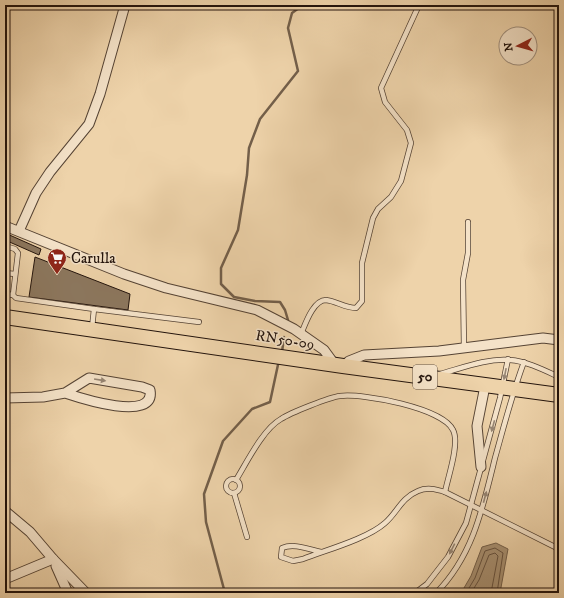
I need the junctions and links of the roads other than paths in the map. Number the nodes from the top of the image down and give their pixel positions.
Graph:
1 (125, 5) edge
2 (418, 5) edge
3 (468, 222) dead end
4 (5, 226) edge
5 (18, 230) junction
6 (5, 246) edge
7 (5, 273) edge
8 (15, 274) junction
9 (5, 294) edge
10 (13, 295) junction
11 (94, 309) junction
12 (5, 317) edge
13 (200, 322) dead end
14 (91, 330) junction
15 (301, 334) junction
16 (559, 340) edge
17 (464, 349) junction
18 (508, 359) junction
19 (524, 362) junction
20 (339, 366) junction
21 (428, 377) junction
22 (559, 378) edge
23 (485, 386) junction
24 (508, 389) junction
25 (65, 393) junction
26 (559, 395) edge
27 (5, 398) edge
28 (480, 467) junction
29 (236, 480) junction
30 (445, 492) junction
31 (234, 493) junction
32 (471, 505) junction
33 (5, 511) edge
34 (482, 511) junction
35 (247, 537) dead end
36 (559, 549) edge
37 (321, 552) junction
38 (53, 560) junction
39 (5, 579) edge
40 (68, 593) edge
41 (86, 593) edge
42 (415, 593) edge
43 (436, 593) edge

1 - 5 street
2 - 15 lane
3 - 17 lane
4 - 5 street
5 - 15 street
6 - 8 lane
7 - 8 lane
8 - 10 lane
9 - 10 lane
10 - 11 lane
11 - 13 lane
11 - 14 lane
12 - 14 main road, RN50-09 / 50
14 - 20 main road, RN50-09 / 50
15 - 20 street
16 - 17 street
17 - 20 street
18 - 19 lane
18 - 21 lane
18 -> 24 lane
19 - 22 lane
19 - 24 lane
20 - 21 main road, RN50-09 / 50
21 - 23 main road, RN50-09 / 50
23 - 24 main road, RN50-09 / 50
23 - 28 street
24 - 26 main road, RN50-09 / 50
24 -> 28 lane
34 -> 24 lane
25 -> 25 street
25 - 27 street
28 - 32 lane
29 - 30 lane
29 - 31 lane
29 - 31 lane
30 - 32 lane
30 - 37 lane
31 - 35 lane
32 - 34 lane
32 -> 42 lane
33 - 38 street
34 - 36 lane
34 - 43 lane
37 - 37 lane
38 - 39 street
38 - 40 street
38 - 41 street

